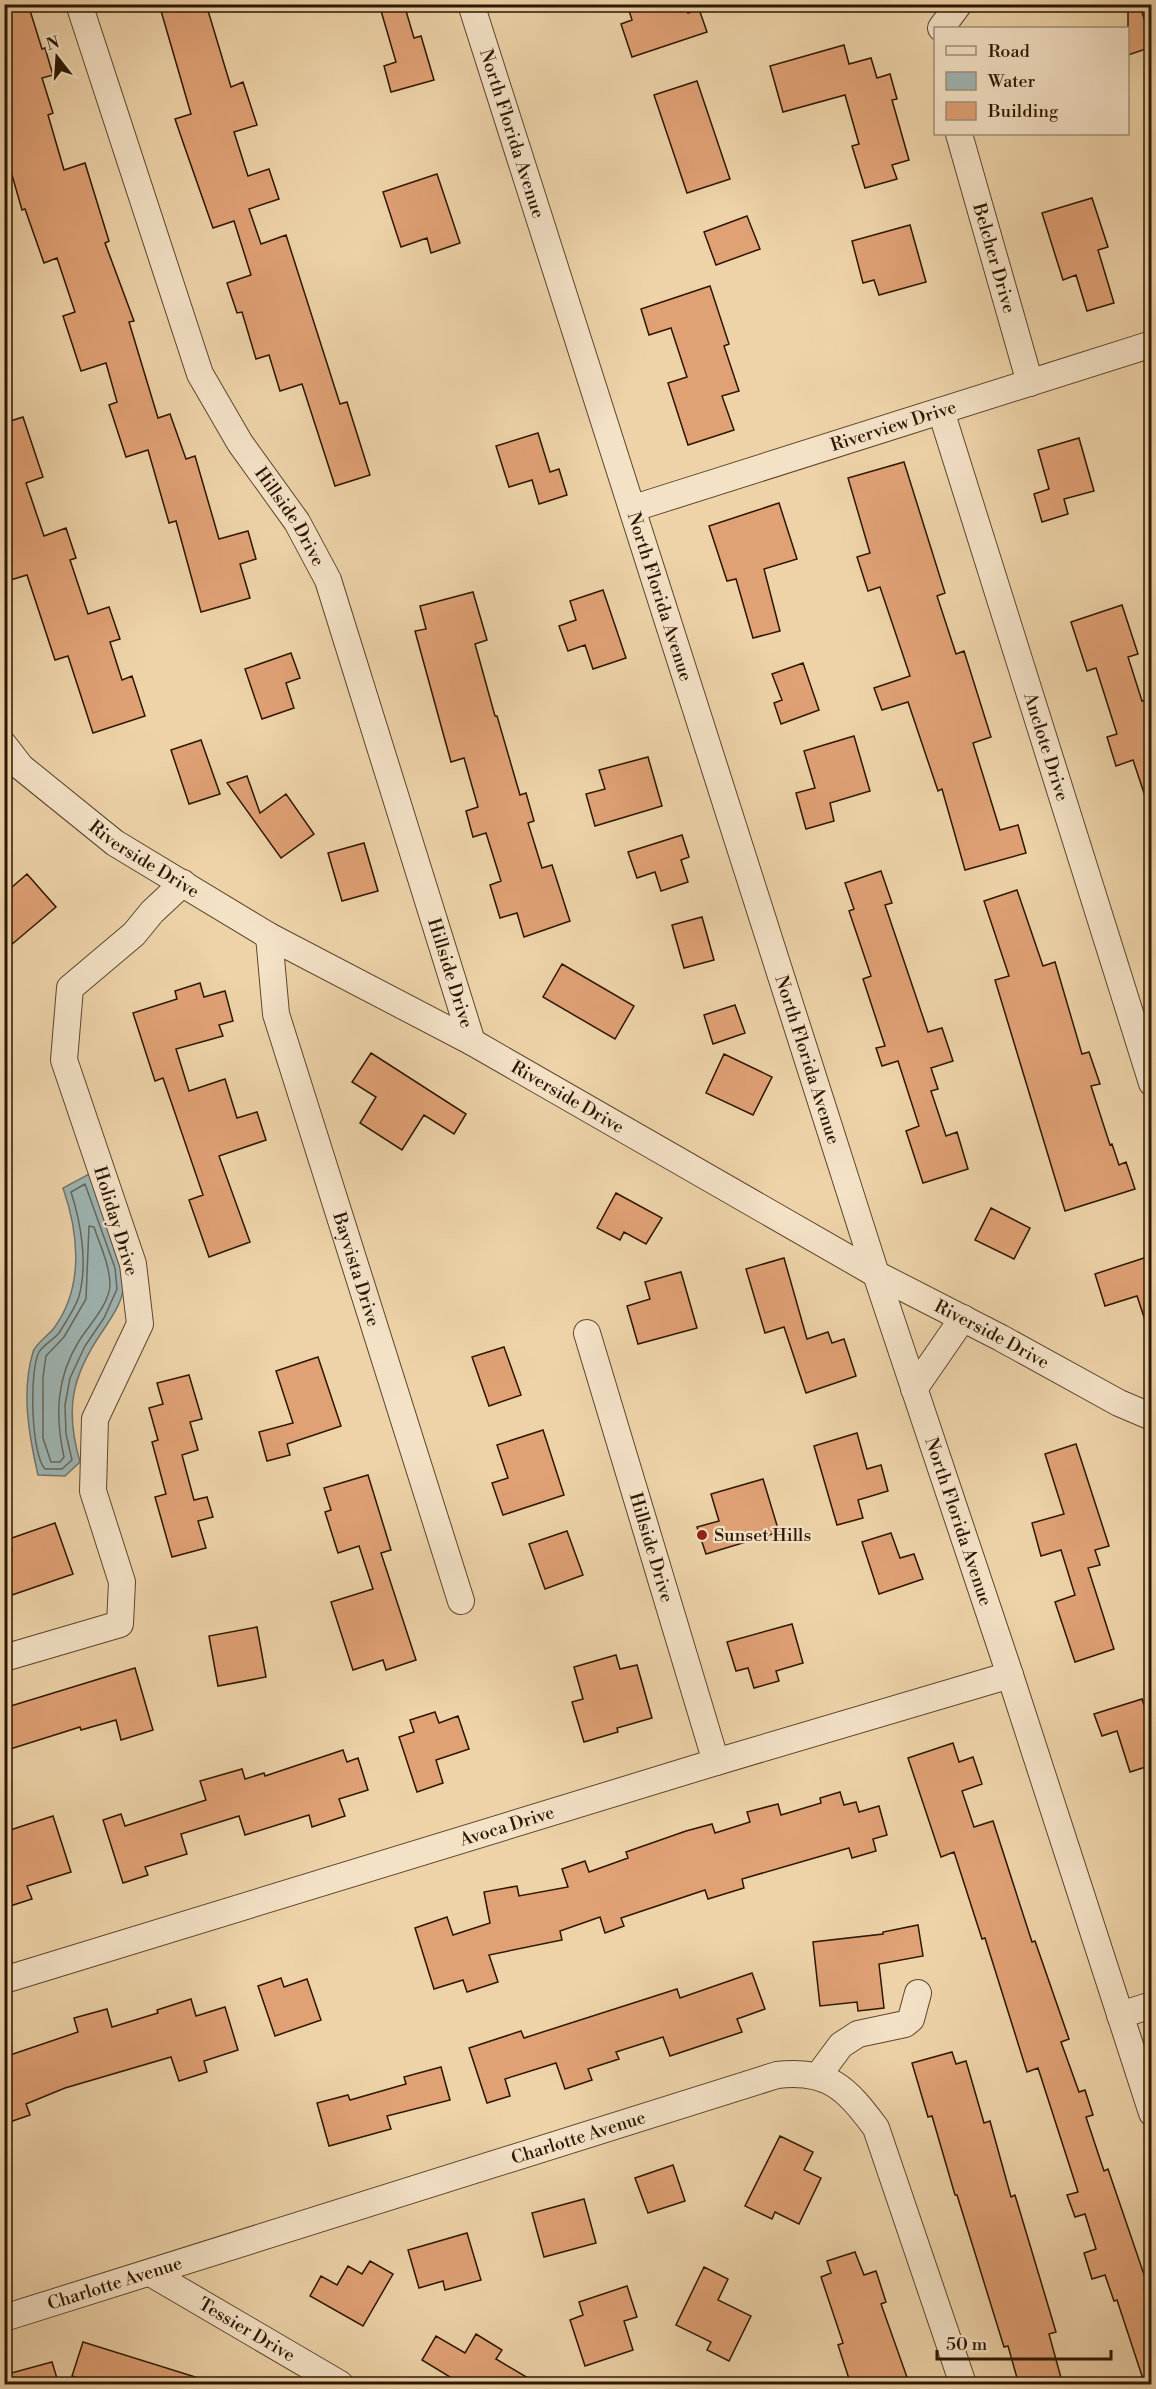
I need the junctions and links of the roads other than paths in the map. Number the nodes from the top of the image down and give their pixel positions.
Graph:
1 (79, 4) edge
2 (471, 4) edge
3 (959, 4) edge
4 (942, 27) edge
5 (958, 135) edge
6 (1152, 344) edge
7 (1030, 383) junction
8 (940, 411) junction
9 (634, 508) junction
10 (4, 745) edge
11 (183, 883) junction
12 (269, 936) junction
13 (472, 1042) junction
14 (1152, 1083) edge
15 (876, 1274) junction
16 (963, 1318) junction
17 (587, 1333) dead end
18 (914, 1389) junction
19 (1152, 1417) edge
20 (461, 1602) dead end
21 (4, 1658) edge
22 (1010, 1675) junction
23 (716, 1762) junction
24 (4, 1980) edge
25 (918, 1993) dead end
26 (1152, 2005) edge
27 (1120, 2015) junction
28 (818, 2076) junction
29 (1152, 2113) edge
30 (152, 2274) junction
31 (4, 2318) edge
32 (340, 2385) edge
33 (963, 2385) edge

1 - 13 street, Hillside Drive
2 - 9 street, North Florida Avenue
3 - 4 street
5 - 7 street, Belcher Drive
6 - 7 street, Riverview Drive
7 - 8 street, Riverview Drive
8 - 9 street, Riverview Drive
8 - 14 street, Anclote Drive
9 - 15 street, North Florida Avenue
10 - 11 street, Riverside Drive
11 - 12 street, Riverside Drive
11 - 21 street, Holiday Drive
12 - 13 street, Riverside Drive
12 - 20 street, Bayvista Drive
13 - 15 street, Riverside Drive
15 - 16 street, Riverside Drive
15 - 18 street, North Florida Avenue
16 - 18 street
16 - 19 street, Riverside Drive
17 - 23 street, Hillside Drive
18 - 22 street, North Florida Avenue
22 - 23 street, Avoca Drive
22 - 27 street, North Florida Avenue
23 - 24 street, Avoca Drive
25 - 28 street
26 - 27 street
27 - 29 street, North Florida Avenue
28 - 30 street, Charlotte Avenue
28 - 33 street, Charlotte Avenue
30 - 31 street, Charlotte Avenue
30 - 32 street, Tessier Drive

